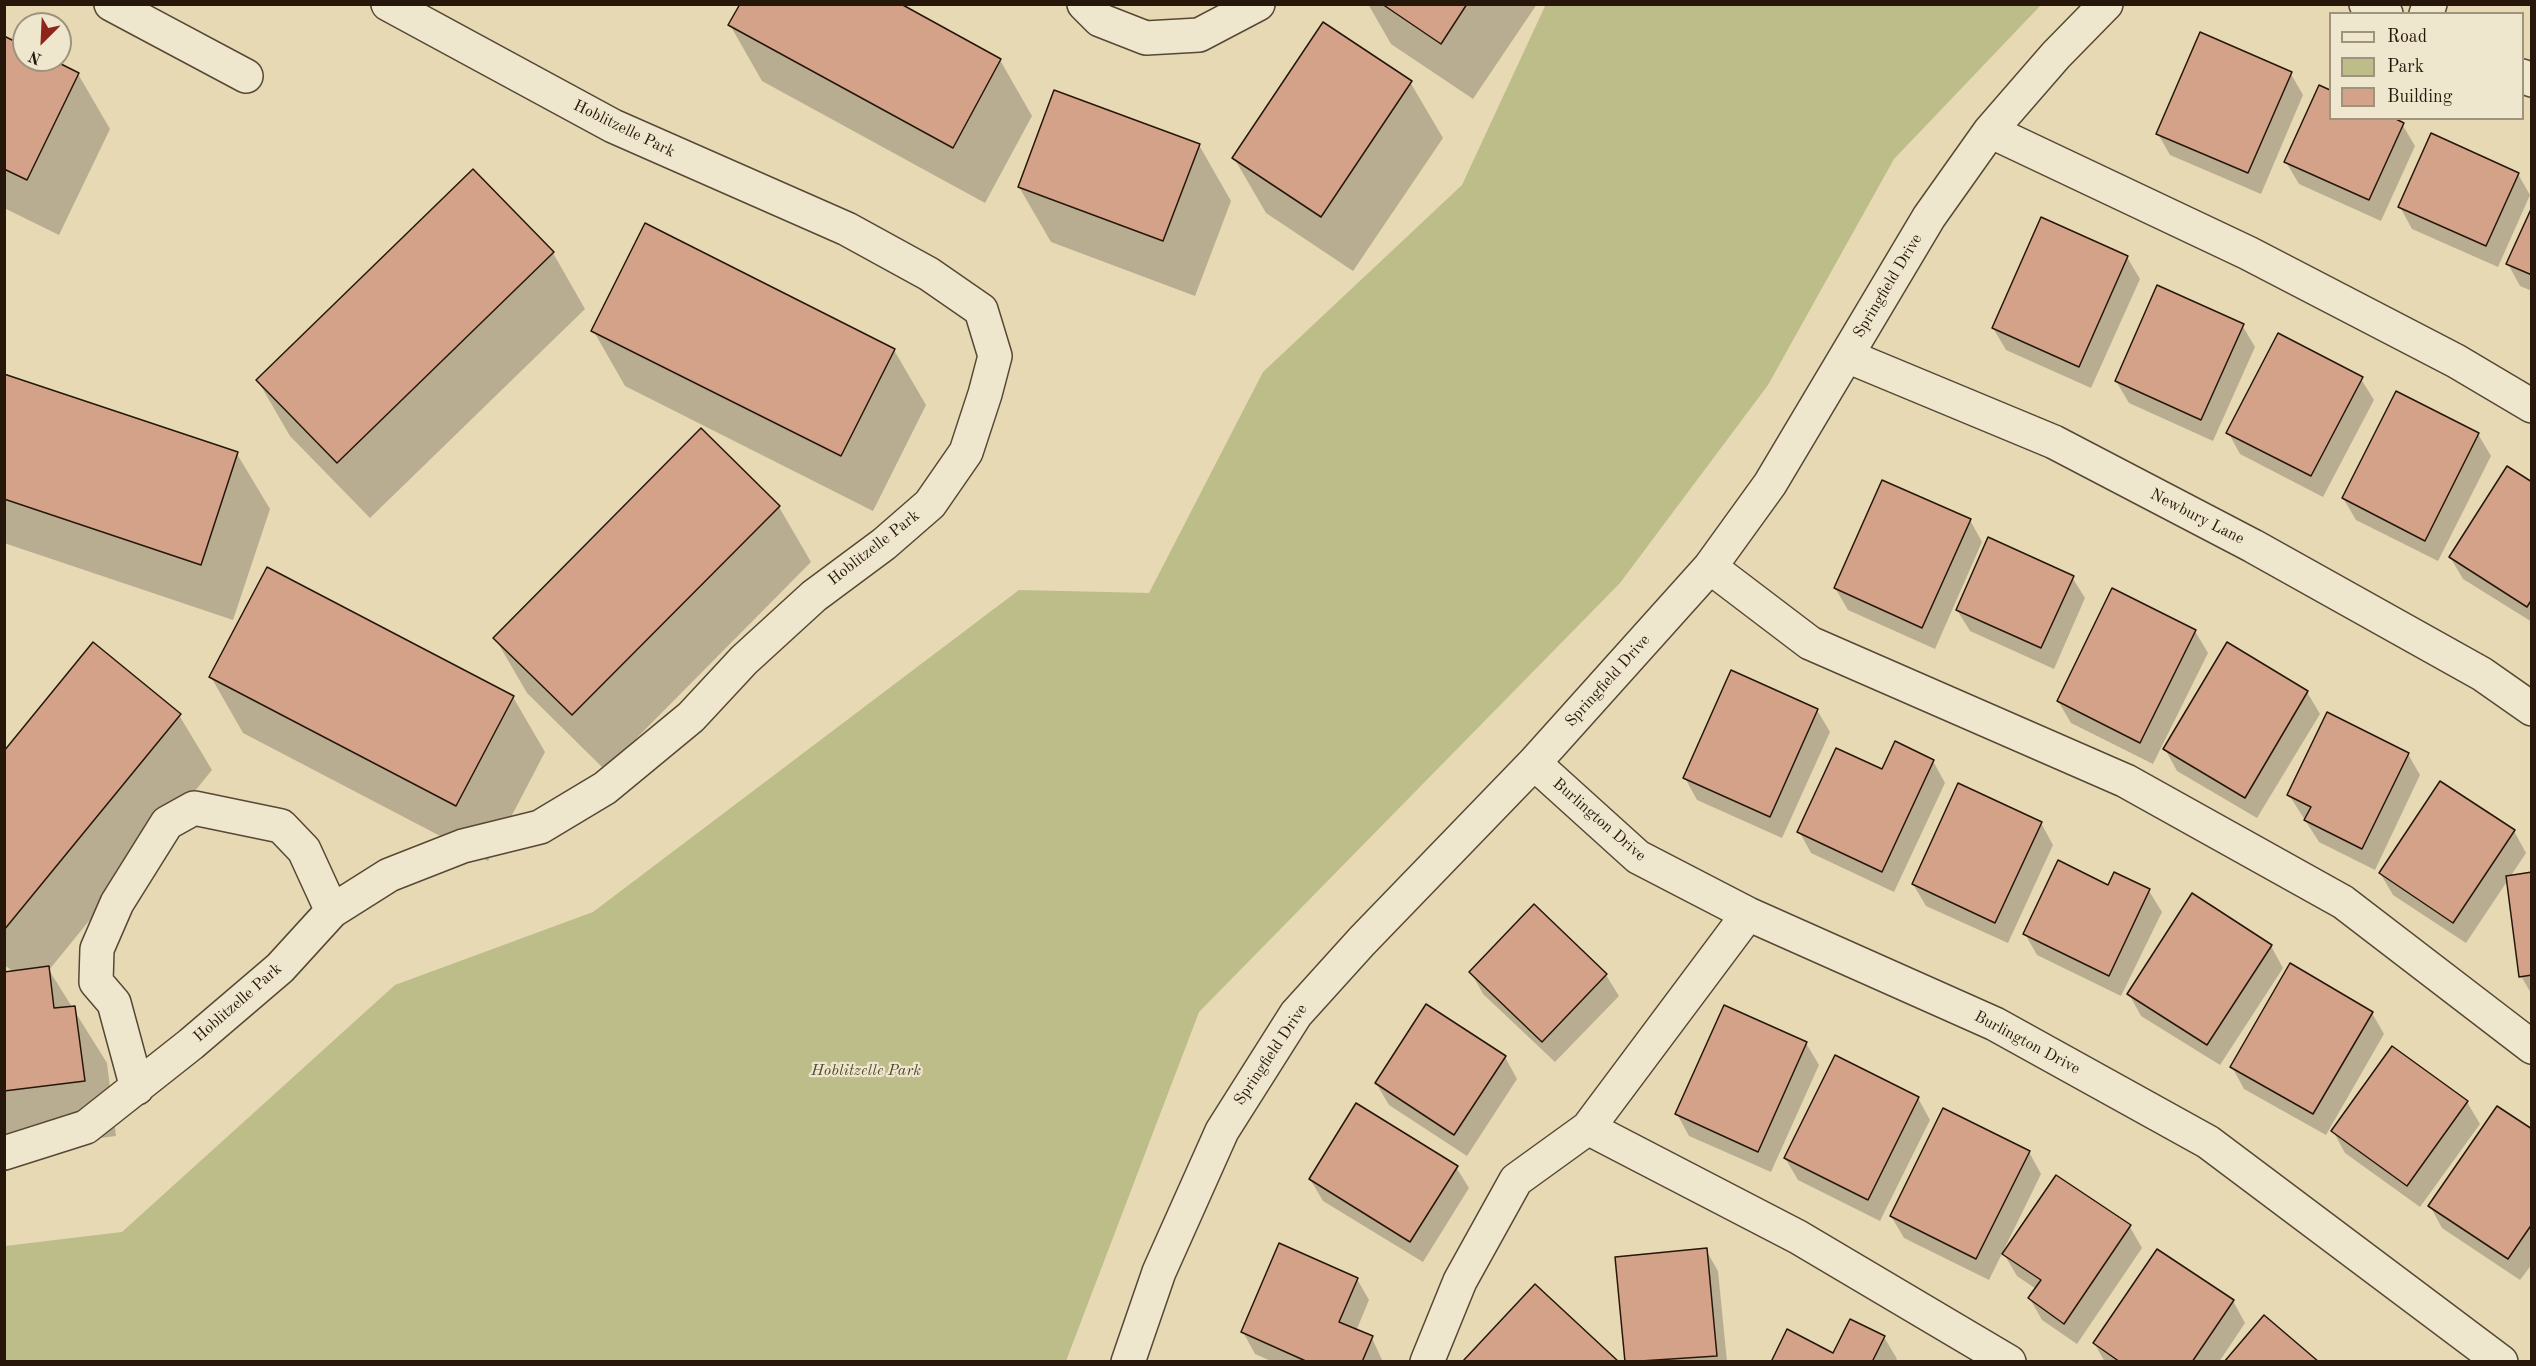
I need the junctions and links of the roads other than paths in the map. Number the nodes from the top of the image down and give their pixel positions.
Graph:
1 (111, 4) edge
2 (388, 4) edge
3 (1084, 4) edge
4 (1258, 4) edge
5 (2106, 4) edge
6 (2366, 4) edge
7 (2382, 12) edge
8 (246, 76) dead end
9 (1990, 131) junction
10 (1847, 356) junction
11 (2532, 406) edge
12 (1710, 567) junction
13 (2532, 709) edge
14 (1534, 763) junction
15 (332, 911) junction
16 (1748, 914) junction
17 (2532, 1047) edge
18 (137, 1088) junction
19 (1588, 1128) junction
20 (4, 1153) edge
21 (1128, 1362) edge
22 (1427, 1362) edge
23 (2009, 1362) edge
24 (2501, 1362) edge

1 - 8 street
2 - 15 street, Hoblitzelle Park
3 - 4 street
5 - 9 street, Springfield Drive
6 - 7 street
9 - 10 street, Springfield Drive
9 - 11 street
10 - 12 street, Springfield Drive
10 - 13 street, Newbury Lane
12 - 14 street, Springfield Drive
12 - 17 street
14 - 16 street, Burlington Drive
14 - 21 street, Springfield Drive
15 - 18 street, Hoblitzelle Park
15 - 18 street
16 - 19 street
16 - 24 street, Burlington Drive
18 - 20 street, Hoblitzelle Park
19 - 22 street
19 - 23 street

